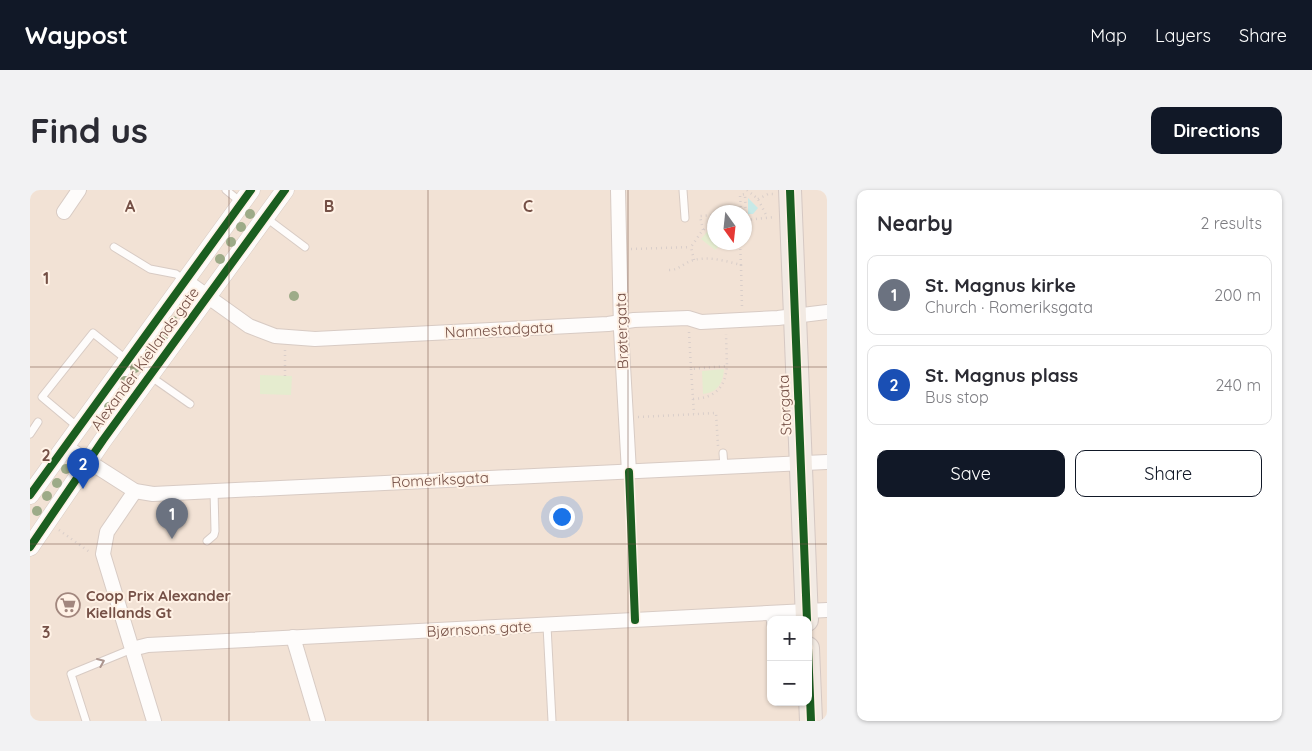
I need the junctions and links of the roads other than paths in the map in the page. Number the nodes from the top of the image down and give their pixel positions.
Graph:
1 (79, 190) edge
2 (226, 190) edge
3 (284, 190) edge
4 (618, 190) edge
5 (684, 190) edge
6 (783, 192) edge
7 (247, 197) edge
8 (64, 212) dead end
9 (265, 217) junction
10 (685, 218) dead end
11 (114, 246) dead end
12 (305, 247) dead end
13 (186, 281) junction
14 (207, 298) junction
15 (827, 312) edge
16 (794, 315) junction
17 (621, 322) junction
18 (128, 361) junction
19 (150, 376) junction
20 (190, 404) dead end
21 (38, 422) dead end
22 (79, 428) junction
23 (30, 434) edge
24 (66, 447) junction
25 (723, 453) dead end
26 (89, 462) junction
27 (827, 462) edge
28 (801, 464) junction
29 (722, 468) junction
30 (629, 472) junction
31 (134, 491) junction
32 (214, 491) junction
33 (30, 495) edge
34 (207, 541) dead end
35 (30, 546) edge
36 (814, 614) edge
37 (796, 616) edge
38 (767, 619) edge
39 (547, 626) junction
40 (293, 637) junction
41 (132, 649) junction
42 (810, 706) edge
43 (86, 721) edge
44 (154, 721) edge
45 (318, 721) edge
46 (552, 721) edge
47 (811, 721) edge

1 - 8 street
2 - 7 lane
3 - 9 street, Alexander Kiellands gate
4 - 17 street, Brøtergata
5 - 10 lane
6 - 16 main road, Storgata
7 - 13 street, Alexander Kiellands gate
9 - 12 lane
9 - 14 street, Alexander Kiellands gate
11 - 13 lane
13 - 14 street, Nannestadgata
13 - 18 street, Alexander Kiellands gate
14 - 17 street, Nannestadgata
14 - 19 street, Alexander Kiellands gate
15 - 16 street, Nannestadgata
16 - 17 street, Nannestadgata
16 - 28 main road, Storgata
17 - 30 street, Brøtergata
18 - 22 street, Alexander Kiellands gate
18 - 22 lane
19 - 20 lane
19 - 26 street, Alexander Kiellands gate
21 - 23 lane
22 - 24 street, Alexander Kiellands gate
24 - 26 street, Romeriksgata
24 - 33 street, Alexander Kiellands gate
25 - 29 lane
26 - 31 street, Romeriksgata
26 - 35 street, Alexander Kiellands gate
27 - 28 street, Romeriksgata
28 - 29 street, Romeriksgata
28 - 36 main road, Storgata
29 - 30 street, Romeriksgata
30 - 32 street, Romeriksgata
31 - 32 street, Romeriksgata
31 - 41 street
32 - 34 lane
36 - 37 street, Bjørnsons gate
38 - 39 street, Bjørnsons gate
39 - 40 street, Bjørnsons gate
39 - 46 lane
40 - 41 street, Bjørnsons gate
40 - 45 street
43 -> 41 lane
41 - 44 street
42 - 47 main road

